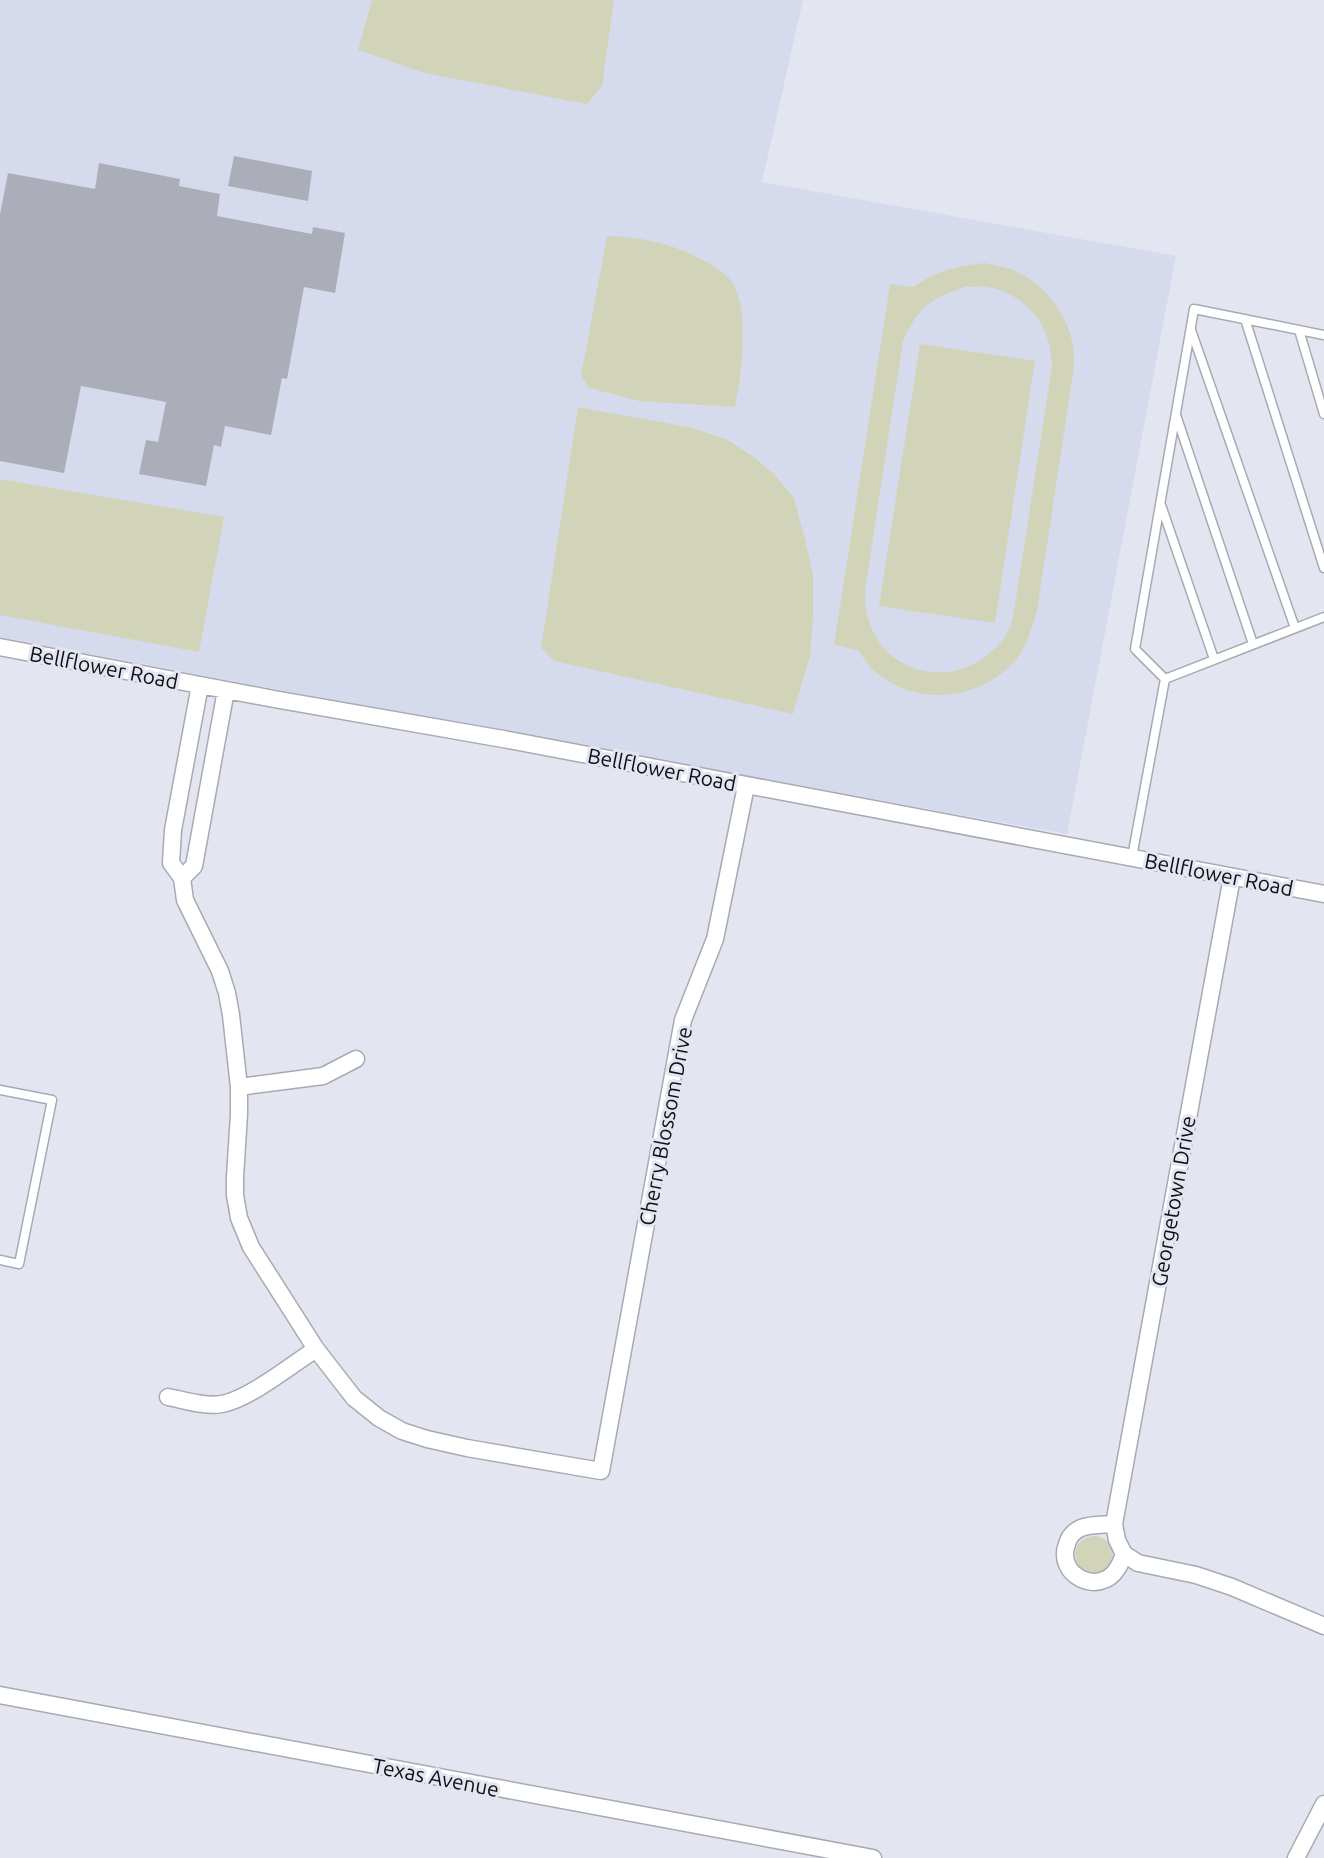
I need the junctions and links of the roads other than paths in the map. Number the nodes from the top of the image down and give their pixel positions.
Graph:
1 (1245, 319) junction
2 (1191, 329) junction
3 (1299, 330) junction
4 (1324, 335) edge
5 (1176, 414) junction
6 (1324, 414) edge
7 (1160, 502) junction
8 (1324, 568) edge
9 (1324, 617) edge
10 (1295, 628) junction
11 (1253, 644) junction
12 (0, 647) edge
13 (1214, 659) junction
14 (1165, 678) junction
15 (200, 685) junction
16 (226, 690) junction
17 (746, 786) junction
18 (1132, 857) junction
19 (1232, 877) junction
20 (182, 878) junction
21 (1324, 894) edge
22 (356, 1059) dead end
23 (239, 1087) junction
24 (0, 1090) edge
25 (0, 1260) edge
26 (316, 1349) junction
27 (168, 1397) dead end
28 (1114, 1524) junction
29 (1124, 1554) junction
30 (1324, 1626) edge
31 (0, 1695) edge
32 (1324, 1804) edge
33 (873, 1858) edge
34 (1296, 1858) edge

1 - 2 lane
1 - 3 lane
1 - 8 lane
2 - 5 lane
2 - 10 lane
3 - 4 lane
3 - 6 lane
5 - 7 lane
5 - 11 lane
7 - 13 lane
7 - 14 lane
9 - 10 lane
10 - 11 lane
11 - 13 lane
12 - 15 street, Bellflower Road
13 - 14 lane
14 - 18 lane
15 - 16 street, Bellflower Road
15 - 20 street
16 - 17 street, Bellflower Road
16 - 20 street
17 - 18 street, Bellflower Road
17 - 26 street, Cherry Blossom Drive
18 - 19 street, Bellflower Road
19 - 21 street, Bellflower Road
19 - 28 street, Georgetown Drive
20 - 23 street
22 - 23 street
23 - 26 street
24 - 25 lane
26 - 27 street
28 - 29 street, Georgetown Drive
28 - 29 street
29 - 30 street
31 - 33 street, Texas Avenue
32 - 34 street

